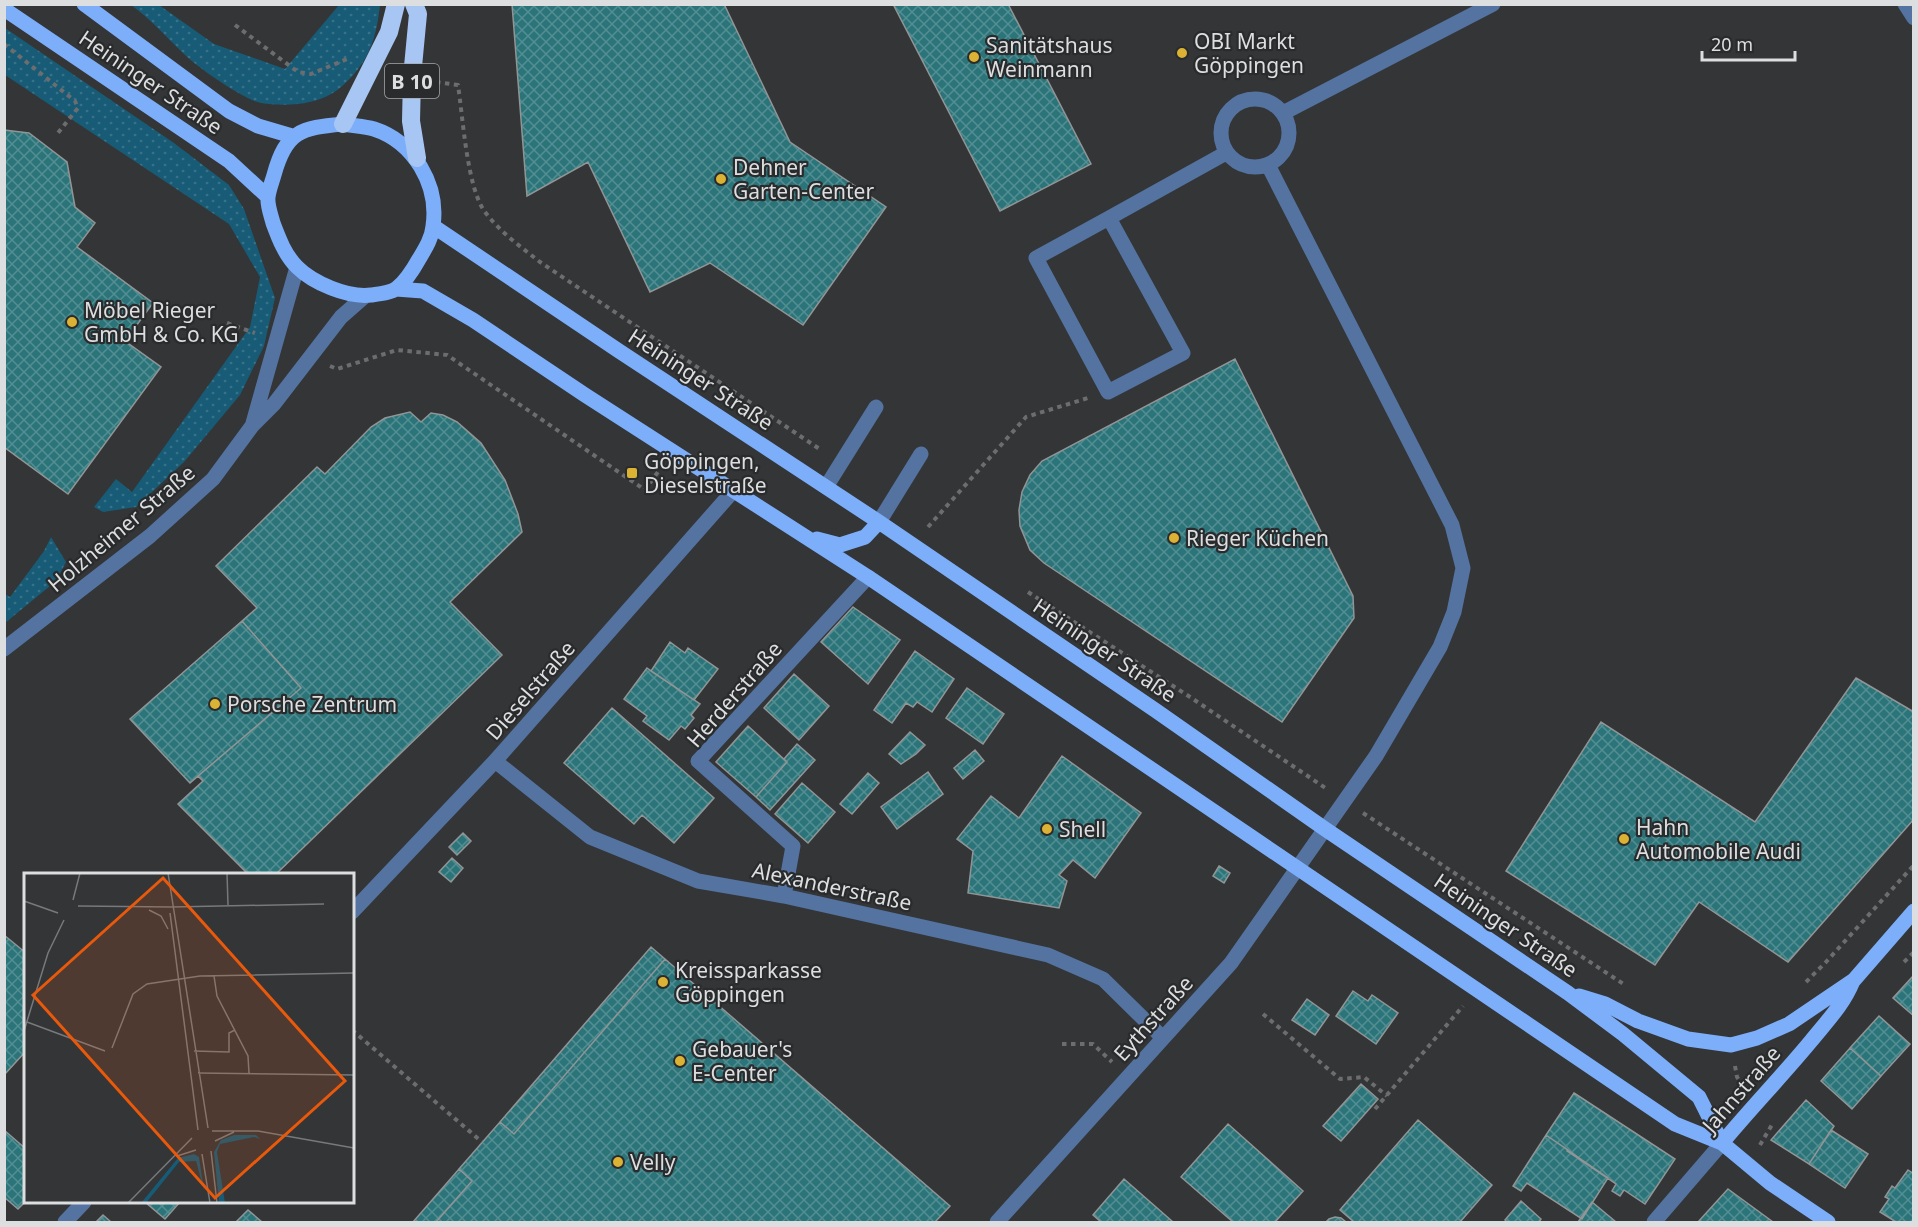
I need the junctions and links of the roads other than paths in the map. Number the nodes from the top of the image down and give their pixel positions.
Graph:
1 (84, 4) edge
2 (396, 4) edge
3 (414, 4) edge
4 (1493, 4) edge
5 (1905, 4) edge
6 (4, 9) edge
7 (1914, 18) edge
8 (1283, 113) junction
9 (343, 124) junction
10 (292, 136) junction
11 (1226, 153) junction
12 (417, 158) junction
13 (1269, 165) junction
14 (268, 197) junction
15 (1109, 218) junction
16 (433, 226) junction
17 (297, 267) junction
18 (396, 289) junction
19 (365, 296) junction
20 (876, 407) dead end
21 (252, 426) junction
22 (921, 454) dead end
23 (826, 487) junction
24 (734, 490) junction
25 (879, 522) junction
26 (805, 536) junction
27 (868, 577) junction
28 (4, 649) edge
29 (495, 761) junction
30 (1325, 829) junction
31 (1297, 868) junction
32 (784, 896) junction
33 (354, 910) edge
34 (1914, 911) edge
35 (1854, 980) junction
36 (1568, 993) junction
37 (1163, 1038) junction
38 (1722, 1143) junction
39 (83, 1203) edge
40 (65, 1222) edge
41 (997, 1222) edge
42 (1654, 1222) edge
43 (1827, 1222) edge

1 - 10 main road, Heininger Straße
2 - 9 highway
3 - 12 highway, B 10
4 - 8 street
5 - 7 street
6 - 14 main road, Heininger Straße
8 - 11 street
8 - 13 street
9 - 10 main road
9 - 12 main road
10 - 14 main road
11 - 13 street
11 - 15 street
12 - 16 main road
13 - 30 street, Eythstraße
14 - 17 main road
15 - 15 street
16 - 18 main road
16 - 23 main road, Heininger Straße
17 - 19 main road
17 - 21 street, Holzheimer Straße
18 - 19 main road
18 - 24 main road, Heininger Straße
19 - 21 street, Holzheimer Straße
20 - 23 street
21 - 28 street, Holzheimer Straße
22 - 25 street
23 - 25 main road, Heininger Straße
24 - 26 main road, Heininger Straße
24 - 29 street, Dieselstraße
25 - 26 main road
25 - 30 main road, Heininger Straße
26 - 27 main road, Heininger Straße
27 - 31 main road, Heininger Straße
27 - 32 street, Herderstraße
29 - 32 street, Alexanderstraße
29 - 33 street, Dieselstraße
30 - 31 street, Eythstraße
30 - 36 main road, Heininger Straße
31 - 37 street, Eythstraße
31 - 38 main road, Heininger Straße
32 - 37 street, Alexanderstraße
34 - 35 main road, Jahnstraße
35 - 36 main road, Jahnstraße
35 - 38 main road, Jahnstraße
36 - 38 main road, Heininger Straße
37 - 41 street, Eythstraße
38 - 42 street, Jahnstraße
38 - 43 main road, Heininger Straße
39 - 40 street

